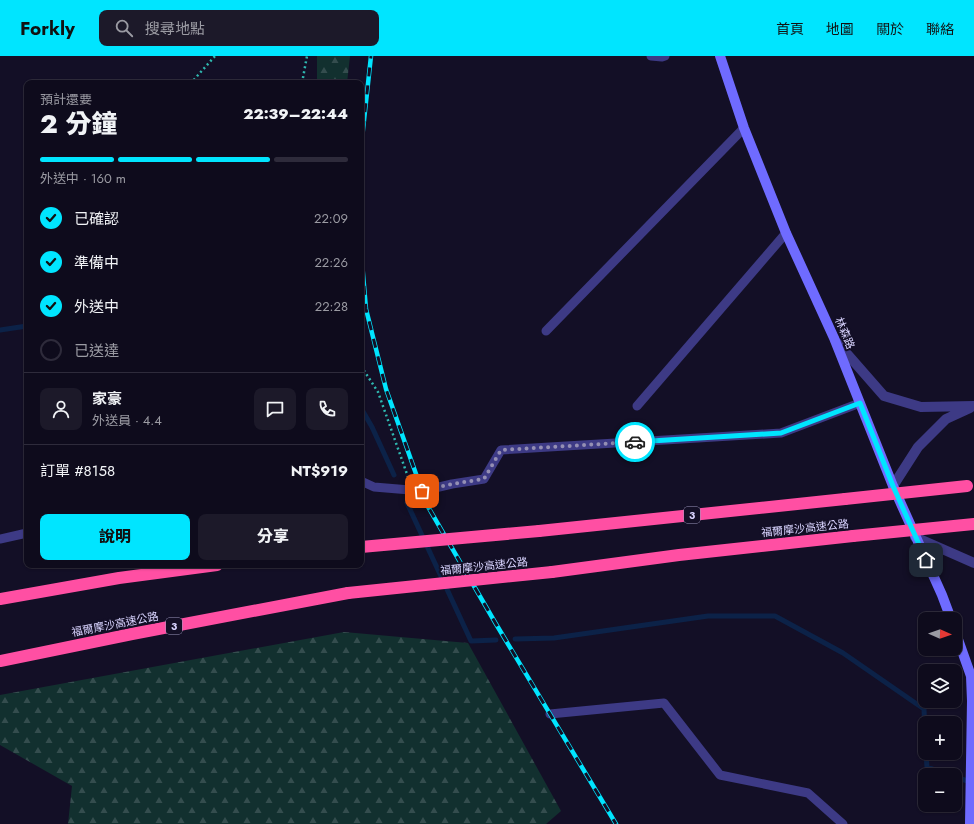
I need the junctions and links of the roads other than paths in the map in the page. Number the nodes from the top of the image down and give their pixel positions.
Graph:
1 (651, 56) edge
2 (665, 56) edge
3 (720, 56) edge
4 (744, 128) junction
5 (786, 233) junction
6 (546, 331) dead end
7 (834, 338) junction
8 (860, 403) junction
9 (637, 406) dead end
10 (974, 406) edge
11 (364, 482) edge
12 (893, 486) junction
13 (970, 486) edge
14 (974, 524) edge
15 (24, 534) edge
16 (915, 537) junction
17 (0, 539) edge
18 (364, 547) edge
19 (974, 563) edge
20 (195, 568) edge
21 (0, 599) edge
22 (948, 612) edge
23 (962, 651) edge
24 (0, 661) edge
25 (973, 697) edge
26 (550, 714) dead end
27 (971, 798) edge
28 (843, 824) edge
29 (970, 824) edge

1 - 2 lane
3 - 4 main road, 林森路
4 - 5 main road, 林森路
4 - 6 lane
5 - 7 main road, 林森路
5 - 9 lane
7 - 8 main road, 林森路
7 - 10 street
8 - 11 lane
8 - 12 main road, 林森路
10 - 12 street
12 - 16 main road, 林森路
13 - 18 highway, 3, bridge
14 - 24 highway, 福爾摩沙高速公路 / 3, bridge
15 - 17 lane
16 - 19 street
16 - 22 main road, 林森路
20 - 21 highway
23 - 25 main road
25 - 27 main road
26 - 28 lane
27 - 29 main road

